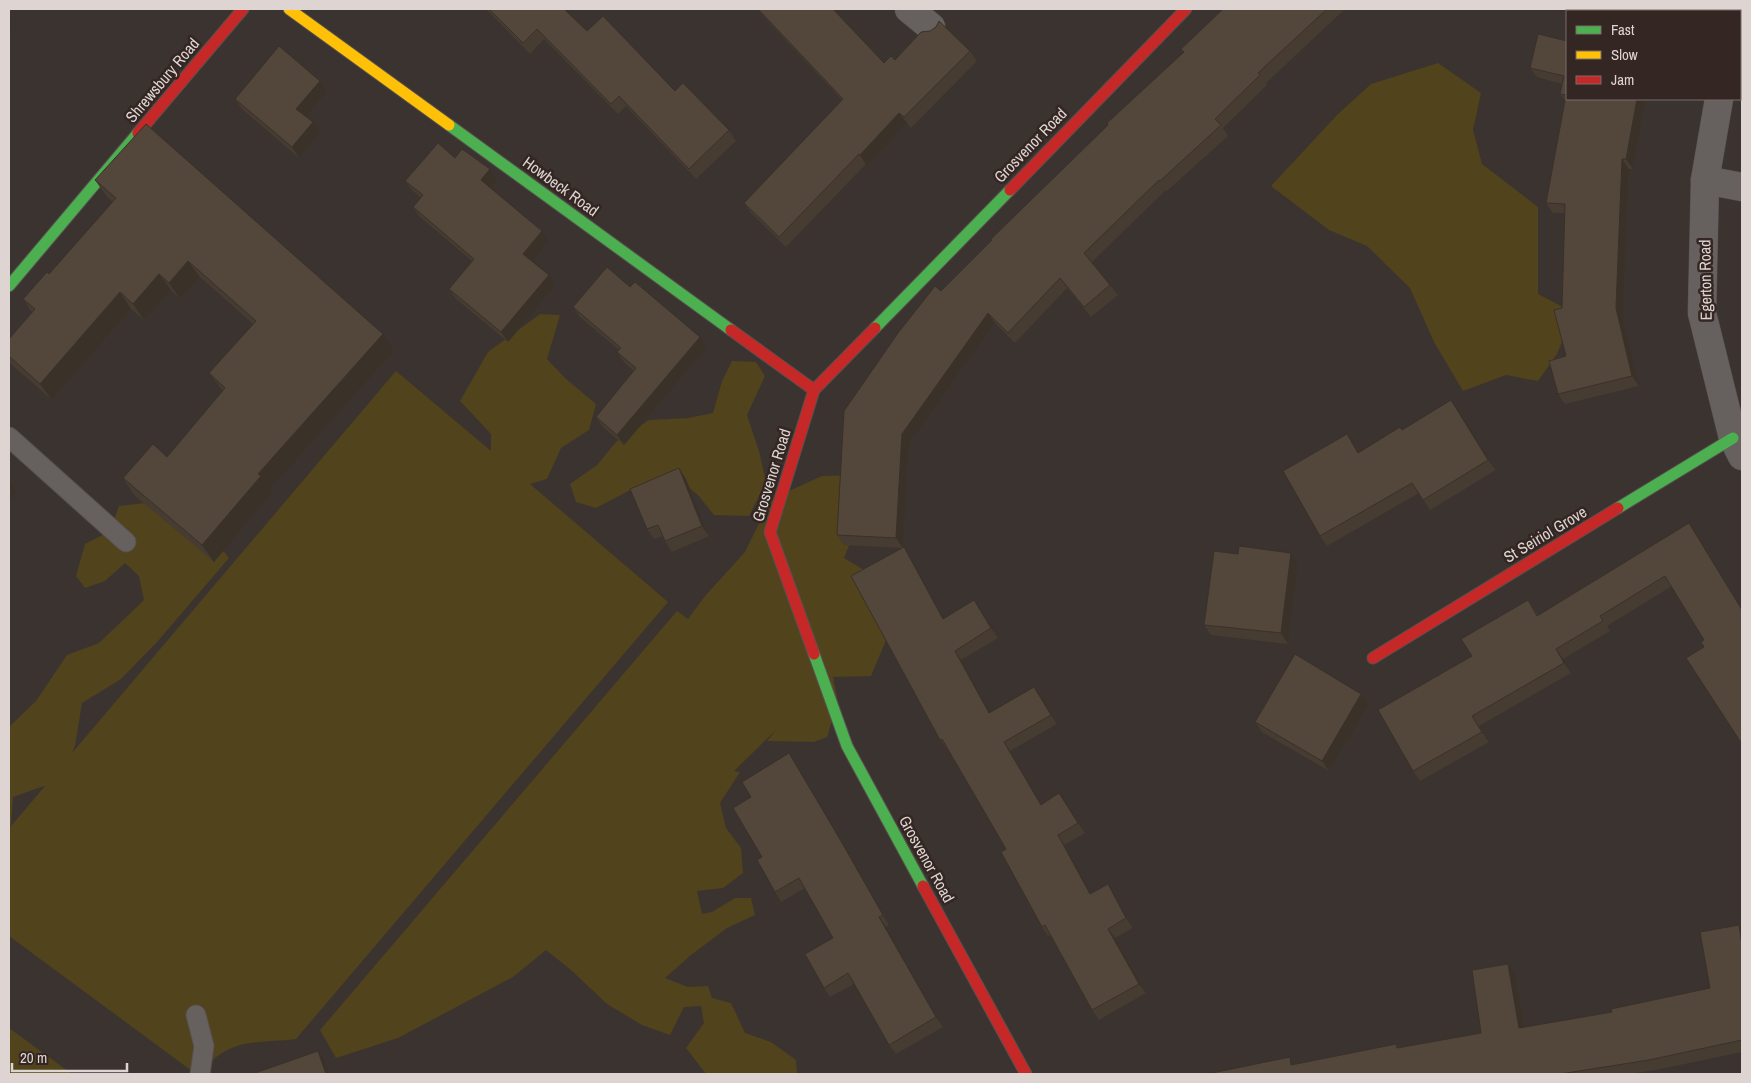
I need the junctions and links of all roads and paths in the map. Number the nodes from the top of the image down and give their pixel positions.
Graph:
1 (243, 9) edge
2 (289, 9) edge
3 (909, 9) edge
4 (1186, 9) edge
5 (931, 27) dead end
6 (1719, 100) edge
7 (1705, 180) junction
8 (1742, 187) edge
9 (9, 286) edge
10 (814, 390) junction
11 (9, 437) edge
12 (1738, 447) edge
13 (126, 542) dead end
14 (1373, 658) dead end
15 (196, 1015) dead end
16 (200, 1074) edge
17 (1026, 1074) edge

1 - 9 street, Shrewsbury Road
2 - 10 street, Howbeck Road
3 - 5 street
4 - 10 street, Grosvenor Road
6 - 7 street, Egerton Road
7 - 8 street
7 - 12 street, Egerton Road
10 - 17 street, Grosvenor Road
11 - 13 lane
12 - 14 street, St Seiriol Grove
15 - 16 lane

